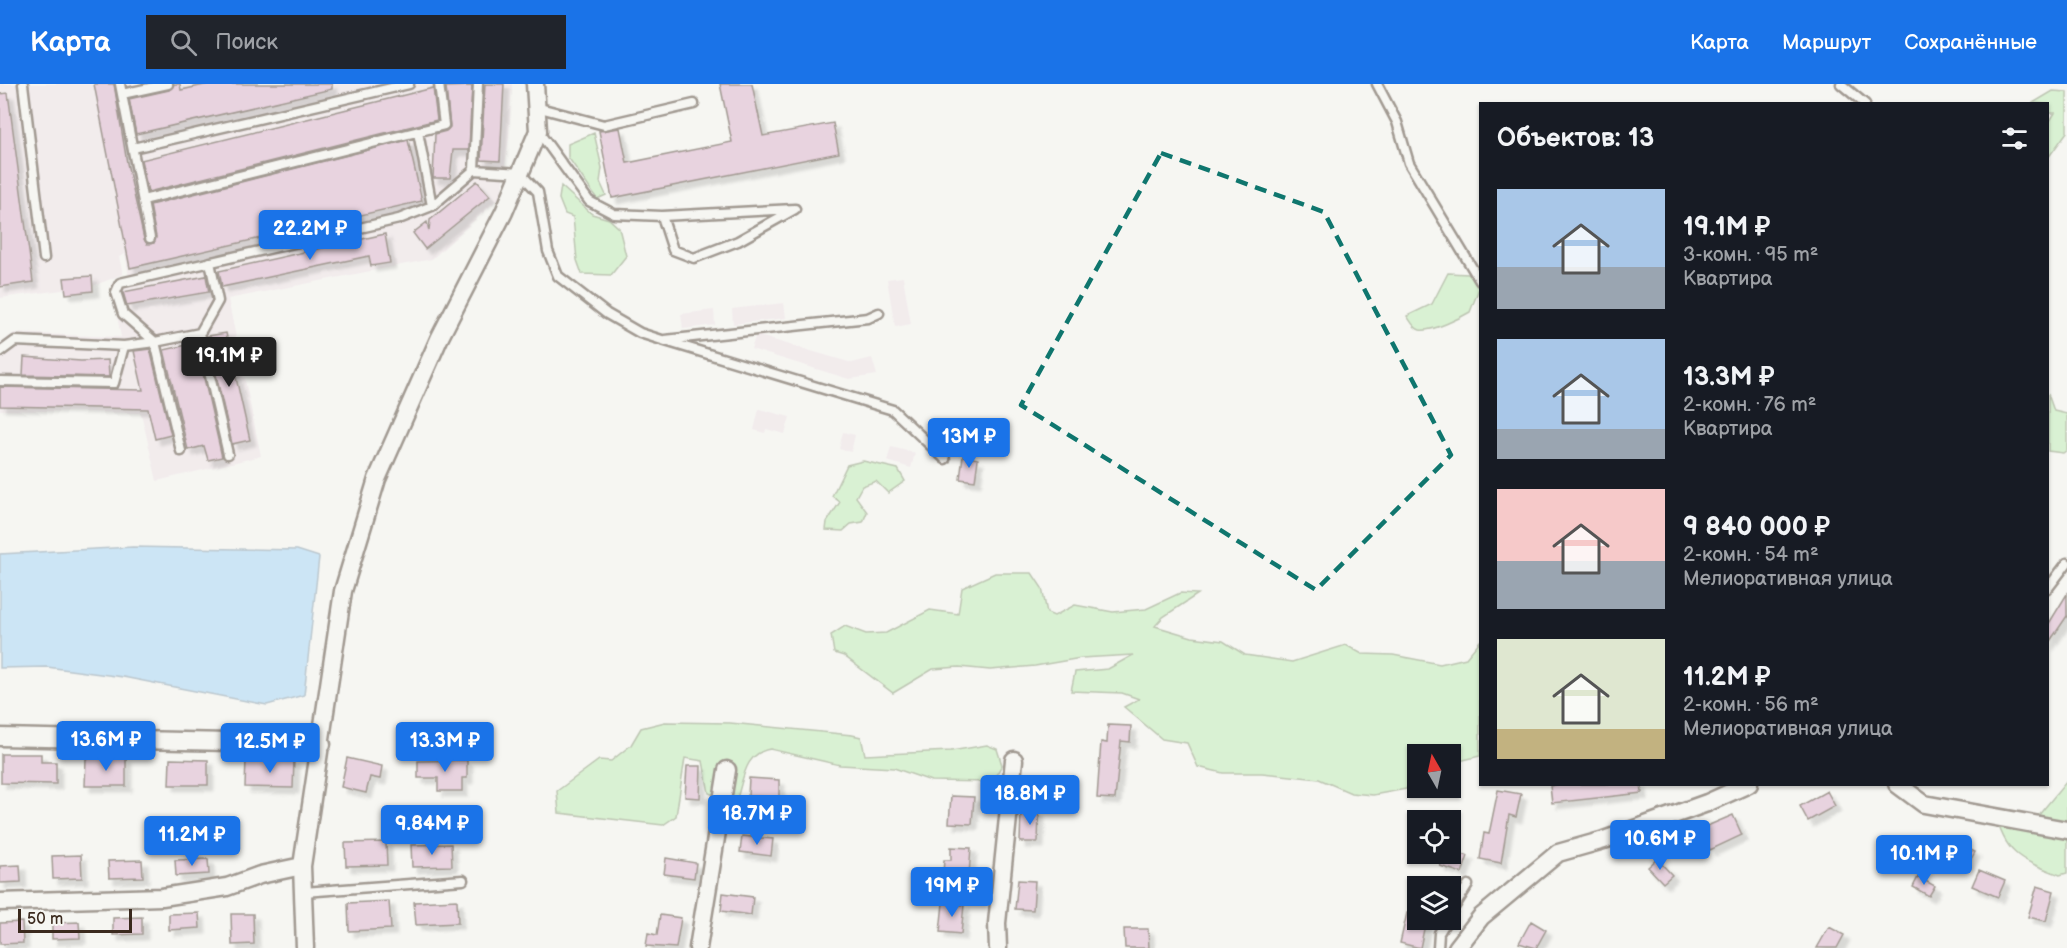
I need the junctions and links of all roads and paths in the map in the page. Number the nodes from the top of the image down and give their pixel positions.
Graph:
1 (23, 84) edge
2 (120, 84) edge
3 (168, 84) edge
4 (409, 84) edge
5 (439, 84) edge
6 (478, 84) edge
7 (535, 84) edge
8 (1377, 84) edge
9 (1841, 84) edge
10 (122, 94) junction
11 (1863, 102) edge
12 (694, 104) dead end
13 (536, 107) junction
14 (538, 131) junction
15 (418, 132) junction
16 (133, 148) junction
17 (474, 170) junction
18 (520, 173) junction
19 (143, 200) junction
20 (432, 206) junction
21 (662, 216) junction
22 (150, 238) dead end
23 (44, 258) dead end
24 (210, 262) junction
25 (1479, 279) edge
26 (879, 313) dead end
27 (200, 333) junction
28 (662, 340) junction
29 (155, 342) junction
30 (124, 346) junction
31 (0, 352) edge
32 (0, 381) edge
33 (182, 451) dead end
34 (228, 454) dead end
35 (945, 459) dead end
36 (2067, 563) edge
37 (2049, 587) edge
38 (0, 737) edge
39 (322, 744) junction
40 (1014, 760) dead end
41 (727, 770) dead end
42 (1745, 786) edge
43 (1900, 786) edge
44 (2067, 830) edge
45 (302, 866) junction
46 (463, 880) dead end
47 (1468, 885) dead end
48 (304, 892) junction
49 (1461, 896) edge
50 (0, 902) edge
51 (1441, 930) edge
52 (305, 948) edge
53 (698, 948) edge
54 (998, 948) edge
55 (1438, 948) edge
56 (1457, 948) edge

1 - 23 lane
2 - 10 lane
3 - 10 lane
4 - 16 lane
5 - 15 lane
6 - 17 lane
7 - 13 street
8 - 25 lane
9 - 11 lane
10 - 16 lane
12 - 13 lane
13 - 14 street
14 - 18 street
14 - 21 lane
15 - 19 lane
15 - 20 lane
16 - 19 lane
17 - 18 lane
17 - 20 lane
18 - 28 lane
18 - 39 street
19 - 22 lane
20 - 24 lane
21 - 21 lane
24 - 27 lane
24 - 29 lane
26 - 28 lane
27 - 29 lane
27 - 34 lane
28 - 35 lane
29 - 30 lane
29 - 33 lane
30 - 31 lane
30 - 32 lane
36 - 37 lane
38 - 39 street
39 - 45 street
40 - 54 street
41 - 53 street
42 - 56 street
43 - 44 street
45 - 48 street
45 - 50 street
46 - 48 lane
47 - 49 lane
48 - 52 street
51 - 55 lane

